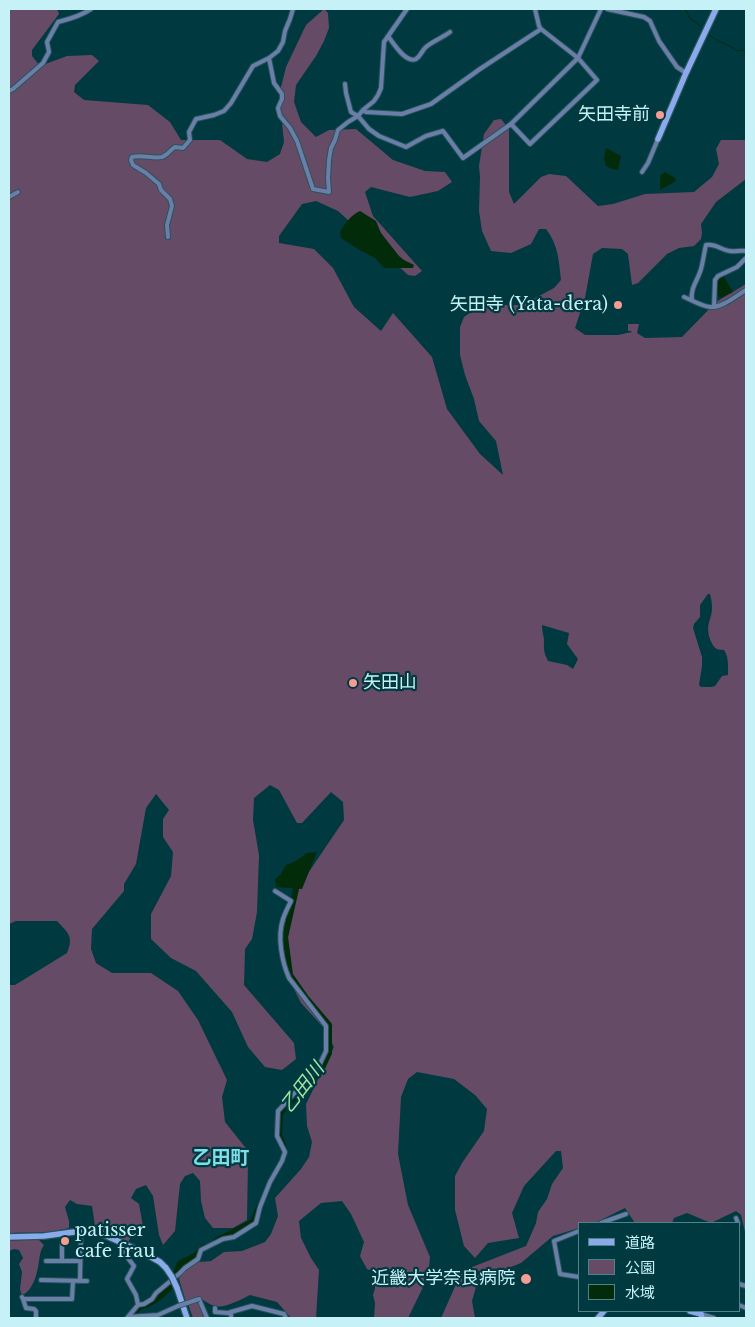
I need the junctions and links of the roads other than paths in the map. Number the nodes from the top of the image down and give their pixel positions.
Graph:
1 (91, 9) edge
2 (293, 9) edge
3 (408, 9) edge
4 (535, 9) edge
5 (601, 9) edge
6 (607, 9) edge
7 (716, 9) edge
8 (541, 29) junction
9 (450, 32) dead end
10 (388, 36) junction
11 (269, 58) junction
12 (578, 58) junction
13 (686, 73) junction
14 (345, 84) dead end
15 (9, 91) edge
16 (363, 110) junction
17 (358, 116) junction
18 (511, 124) junction
19 (658, 139) joint
20 (642, 172) dead end
21 (18, 192) dead end
22 (9, 197) edge
23 (168, 237) dead end
24 (746, 250) edge
25 (746, 258) edge
26 (746, 290) edge
27 (684, 297) dead end
28 (692, 300) junction
29 (714, 307) junction
30 (275, 891) dead end
31 (626, 1214) dead end
32 (736, 1218) dead end
33 (604, 1222) edge
34 (738, 1222) edge
35 (81, 1231) junction
36 (578, 1232) edge
37 (9, 1236) edge
38 (122, 1243) junction
39 (62, 1244) dead end
40 (46, 1261) dead end
41 (62, 1261) junction
42 (80, 1261) junction
43 (578, 1277) edge
44 (41, 1280) dead end
45 (73, 1281) junction
46 (80, 1281) junction
47 (87, 1281) dead end
48 (138, 1305) junction
49 (215, 1308) dead end
50 (231, 1312) junction
51 (701, 1314) edge
52 (158, 1316) edge
53 (129, 1317) edge
54 (36, 1318) edge
55 (187, 1318) edge
56 (206, 1318) edge
57 (230, 1318) edge
58 (286, 1318) edge
59 (714, 1318) edge

1 - 15 street
2 - 11 street
3 - 10 street
4 - 8 street
5 - 12 street
6 - 13 street
7 - 13 street
8 - 12 street
8 - 16 street
9 - 10 street
10 - 16 street
11 - 17 street
11 - 23 street
12 - 18 street
12 - 18 street
13 - 19 street
14 - 17 street
16 - 17 street
17 - 18 street
19 - 20 street
21 - 22 street
24 - 28 street
25 - 29 street
26 - 29 street
27 - 28 street
28 - 29 street
30 - 48 street
31 - 33 street
32 - 34 street
35 - 37 street
35 - 38 street
35 - 42 street
36 - 43 street
38 - 48 street
38 - 55 street, bridge
39 - 41 street
40 - 41 street
41 - 42 street
42 - 46 street
44 - 45 street
45 - 46 street
45 - 54 street
46 - 47 street
48 - 53 street
49 - 50 street
50 - 57 street
50 - 58 street
51 - 59 street
52 - 53 street
52 - 56 street, bridge

